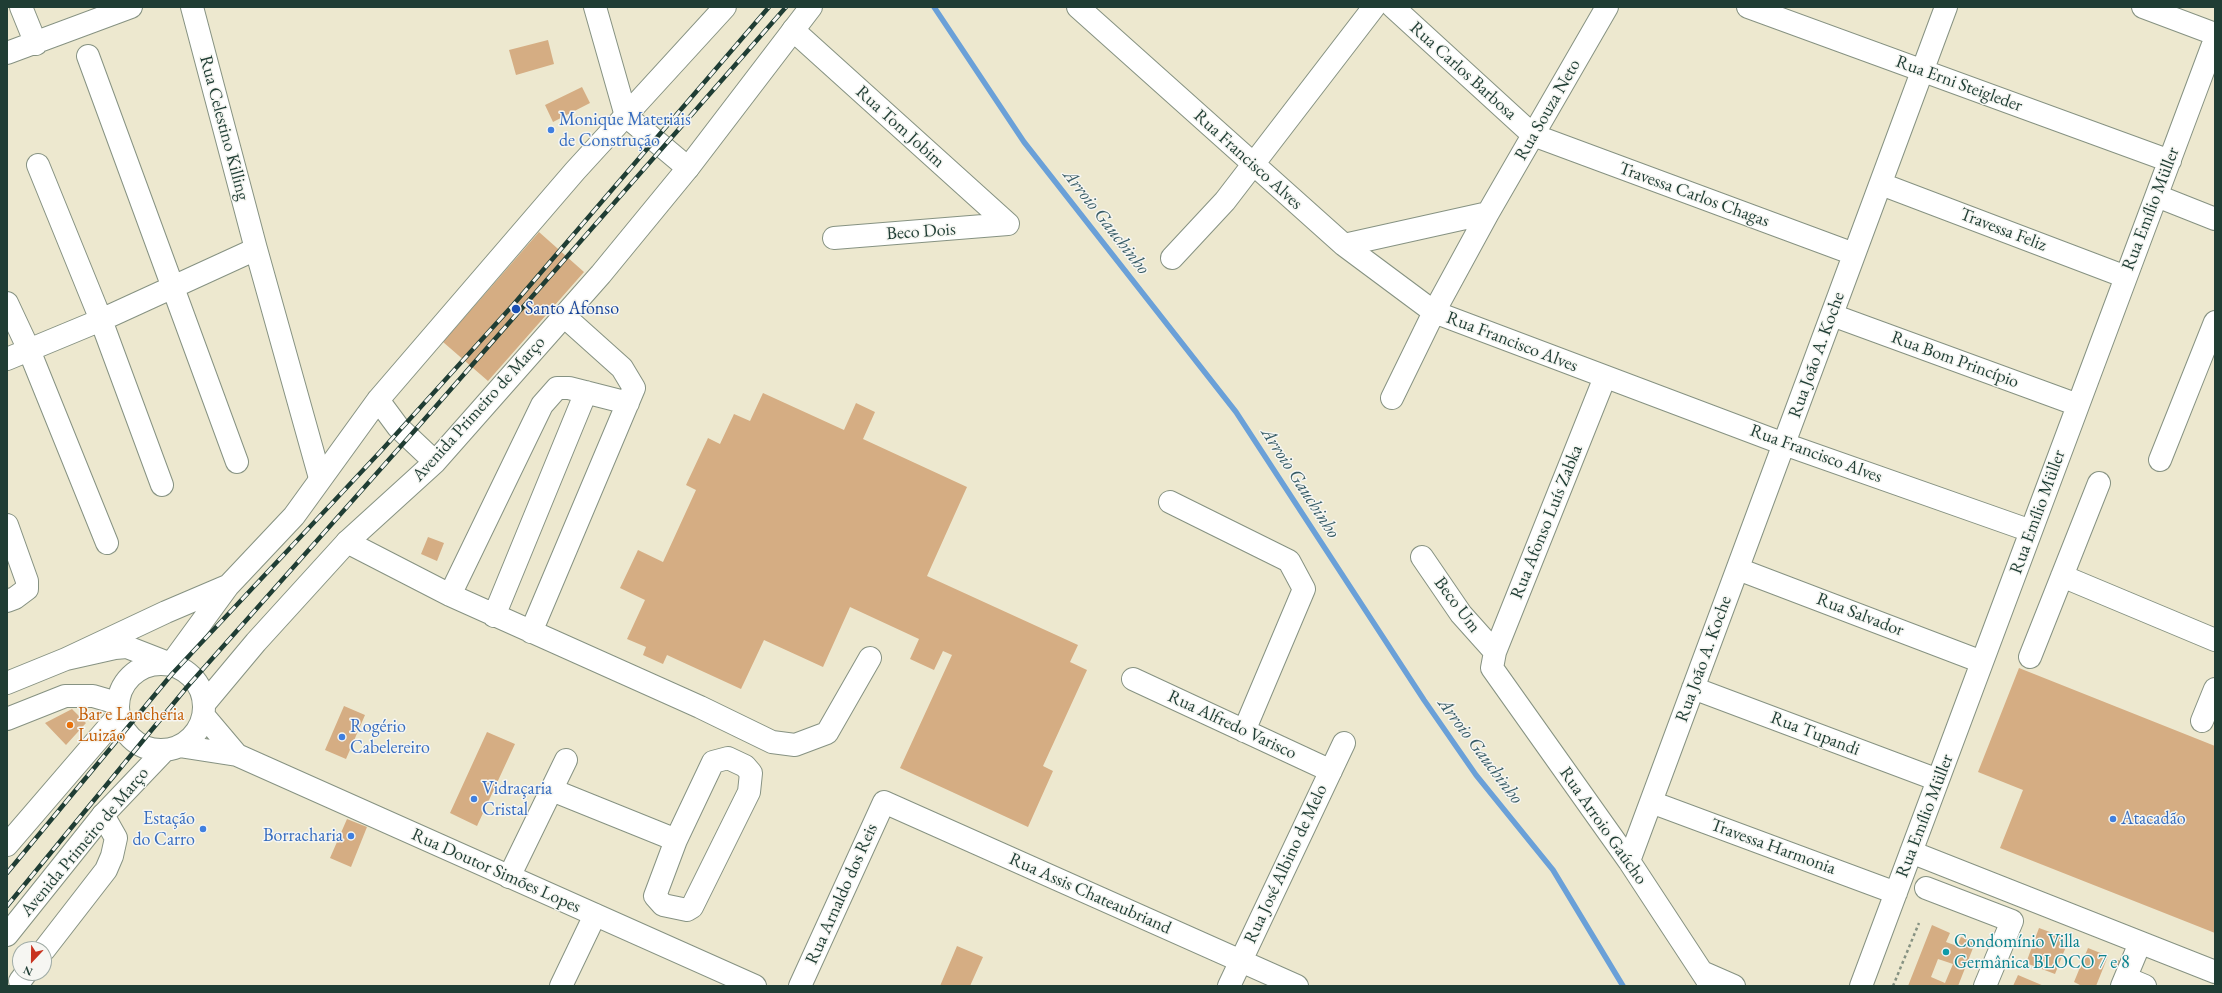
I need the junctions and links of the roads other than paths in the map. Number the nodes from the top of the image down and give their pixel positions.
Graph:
1 (21, 7) edge
2 (131, 7) edge
3 (192, 7) edge
4 (595, 7) edge
5 (724, 7) edge
6 (811, 7) edge
7 (1078, 7) edge
8 (1374, 7) edge
9 (1393, 7) edge
10 (1607, 7) edge
11 (1748, 7) edge
12 (1946, 7) edge
13 (2143, 7) edge
14 (793, 30) junction
15 (2215, 34) edge
16 (2215, 39) edge
17 (36, 44) junction
18 (7, 53) edge
19 (88, 56) dead end
20 (1923, 70) junction
21 (626, 116) junction
22 (1533, 135) junction
23 (2170, 161) junction
24 (38, 165) dead end
25 (1253, 166) junction
26 (688, 168) junction
27 (1881, 184) junction
28 (2157, 196) junction
29 (1488, 213) junction
30 (2215, 219) edge
31 (1008, 224) joint
32 (834, 238) dead end
33 (1344, 245) junction
34 (256, 249) junction
35 (1854, 254) junction
36 (1172, 258) dead end
37 (2126, 277) junction
38 (173, 288) junction
39 (7, 303) edge
40 (1434, 312) junction
41 (1832, 315) junction
42 (564, 316) junction
43 (101, 320) junction
44 (2215, 322) edge
45 (29, 350) junction
46 (7, 359) edge
47 (1605, 377) junction
48 (586, 392) junction
49 (1392, 398) dead end
50 (378, 400) junction
51 (628, 403) junction
52 (2078, 405) junction
53 (1784, 444) junction
54 (2160, 460) dead end
55 (237, 462) dead end
56 (435, 462) junction
57 (320, 478) junction
58 (2099, 483) dead end
59 (162, 485) dead end
60 (1170, 502) dead end
61 (7, 525) edge
62 (2031, 531) junction
63 (348, 542) junction
64 (107, 543) dead end
65 (1422, 557) dead end
66 (1738, 569) junction
67 (2062, 576) junction
68 (228, 586) junction
69 (450, 595) junction
70 (7, 601) edge
71 (494, 616) junction
72 (531, 632) junction
73 (2215, 640) edge
74 (2030, 657) dead end
75 (870, 658) dead end
76 (66, 659) junction
77 (1493, 660) junction
78 (1982, 662) junction
79 (170, 664) junction
80 (1133, 679) dead end
81 (7, 683) edge
82 (1693, 688) junction
83 (2215, 689) edge
84 (204, 709) junction
85 (118, 710) junction
86 (7, 719) edge
87 (2202, 721) dead end
88 (1244, 731) junction
89 (1344, 742) dead end
90 (172, 748) junction
91 (237, 755) junction
92 (566, 760) dead end
93 (1331, 771) junction
94 (1938, 780) junction
95 (552, 790) junction
96 (884, 802) joint
97 (1651, 802) junction
98 (103, 815) junction
99 (676, 840) junction
100 (7, 845) edge
101 (1911, 852) junction
102 (1629, 861) junction
103 (509, 878) junction
104 (1926, 888) dead end
105 (1896, 893) junction
106 (595, 915) junction
107 (7, 935) edge
108 (51, 941) edge
109 (2140, 943) junction
110 (1241, 960) junction
111 (2215, 972) edge
112 (1707, 979) edge
113 (2131, 983) edge
114 (561, 986) edge
115 (755, 986) edge
116 (800, 986) edge
117 (1229, 986) edge
118 (1297, 986) edge
119 (1734, 986) edge
120 (1861, 986) edge
121 (1985, 986) edge

1 - 17 street
2 - 17 street
3 - 34 street, Rua Celestino Killing
4 - 21 street
5 - 21 street
6 - 14 street, Avenida Primeiro de Março
7 - 25 street, Rua Francisco Alves
8 - 25 street
9 - 22 street, Rua Carlos Barbosa
10 - 22 street, Rua Souza Neto
11 - 20 street, Rua Erni Steigleder
12 - 20 street, Rua João A. Koche
13 - 15 street
14 - 26 street, Avenida Primeiro de Março
14 - 31 street, Rua Tom Jobim
16 - 23 street, Rua Emílio Müller
17 - 18 street
19 - 38 street
20 - 23 street, Rua Erni Steigleder
20 - 27 street, Rua João A. Koche
21 - 26 street
21 - 50 street
22 - 29 street, Rua Souza Neto
22 - 35 street, Travessa Carlos Chagas
23 - 28 street, Rua Emílio Müller
24 - 43 street
25 - 33 street, Rua Francisco Alves
25 - 36 street
26 - 42 street, Avenida Primeiro de Março
27 - 35 street, Rua João A. Koche
27 - 37 street, Travessa Feliz
28 - 30 street
28 - 37 street, Rua Emílio Müller
29 - 33 street
29 - 40 street, Rua Souza Neto
31 - 32 street, Beco Dois
33 - 40 street, Rua Francisco Alves
34 - 38 street
34 - 57 street, Rua Celestino Killing
35 - 41 street, Rua João A. Koche
37 - 52 street, Rua Emílio Müller
38 - 43 street
38 - 55 street
39 - 45 street
40 - 47 street, Rua Francisco Alves
40 - 49 street, Rua Souza Neto
41 - 52 street, Rua Bom Princípio
41 - 53 street, Rua João A. Koche
42 - 51 street
42 - 56 street, Avenida Primeiro de Março
43 - 45 street
43 - 59 street
44 - 54 street
45 - 46 street
45 - 64 street
47 - 53 street, Rua Francisco Alves
47 - 77 street, Rua Afonso Luís Zabka
48 - 51 street
48 - 69 street
48 - 71 street
50 - 56 street
50 - 57 street
51 - 72 street
52 - 62 street, Rua Emílio Müller
53 - 62 street, Rua Francisco Alves
53 - 66 street, Rua João A. Koche
56 - 63 street, Avenida Primeiro de Março
57 - 68 street
58 - 67 street
60 - 88 street
61 - 70 street
62 - 78 street, Rua Emílio Müller
63 - 69 street
63 - 84 street, Avenida Primeiro de Março
65 - 77 street, Beco Um
66 - 78 street, Rua Salvador
66 - 82 street, Rua João A. Koche
67 - 73 street
67 - 74 street
68 - 76 street
68 - 79 street
69 - 71 street
71 - 72 street
72 - 75 street
76 - 79 street
76 - 81 street
77 - 102 street, Rua Arroio Gaúcho
78 - 94 street, Rua Emílio Müller
79 - 84 street
79 - 85 street
80 - 88 street, Rua Alfredo Varisco
82 - 94 street, Rua Tupandi
82 - 97 street, Rua João A. Koche
83 - 87 street
84 - 90 street
84 - 91 street, Rua Doutor Simões Lopes
85 - 86 street
85 - 90 street
85 - 100 street
88 - 93 street, Rua Alfredo Varisco
89 - 93 street, Rua José Albino de Melo
90 - 91 street, Rua Doutor Simões Lopes
90 - 98 street, Avenida Primeiro de Março
91 - 103 street, Rua Doutor Simões Lopes
92 - 95 street
93 - 110 street, Rua José Albino de Melo
94 - 101 street, Rua Emílio Müller
95 - 99 street
95 - 103 street
96 - 110 street, Rua Assis Chateaubriand
96 - 116 street, Rua Arnaldo dos Reis
97 - 102 street, Rua João A. Koche
97 - 105 street, Travessa Harmonia
98 - 107 street, Avenida Primeiro de Março
98 - 108 street
99 - 99 street
101 - 105 street, Rua Emílio Müller
101 - 109 street
102 - 112 street, Rua Arroio Gaúcho
103 - 106 street, Rua Doutor Simões Lopes
104 - 121 street
105 - 120 street, Rua Emílio Müller
106 - 114 street
106 - 115 street, Rua Doutor Simões Lopes
109 - 111 street
109 - 113 street
110 - 117 street, Rua José Albino de Melo
110 - 118 street, Rua Assis Chateaubriand
112 - 119 street

